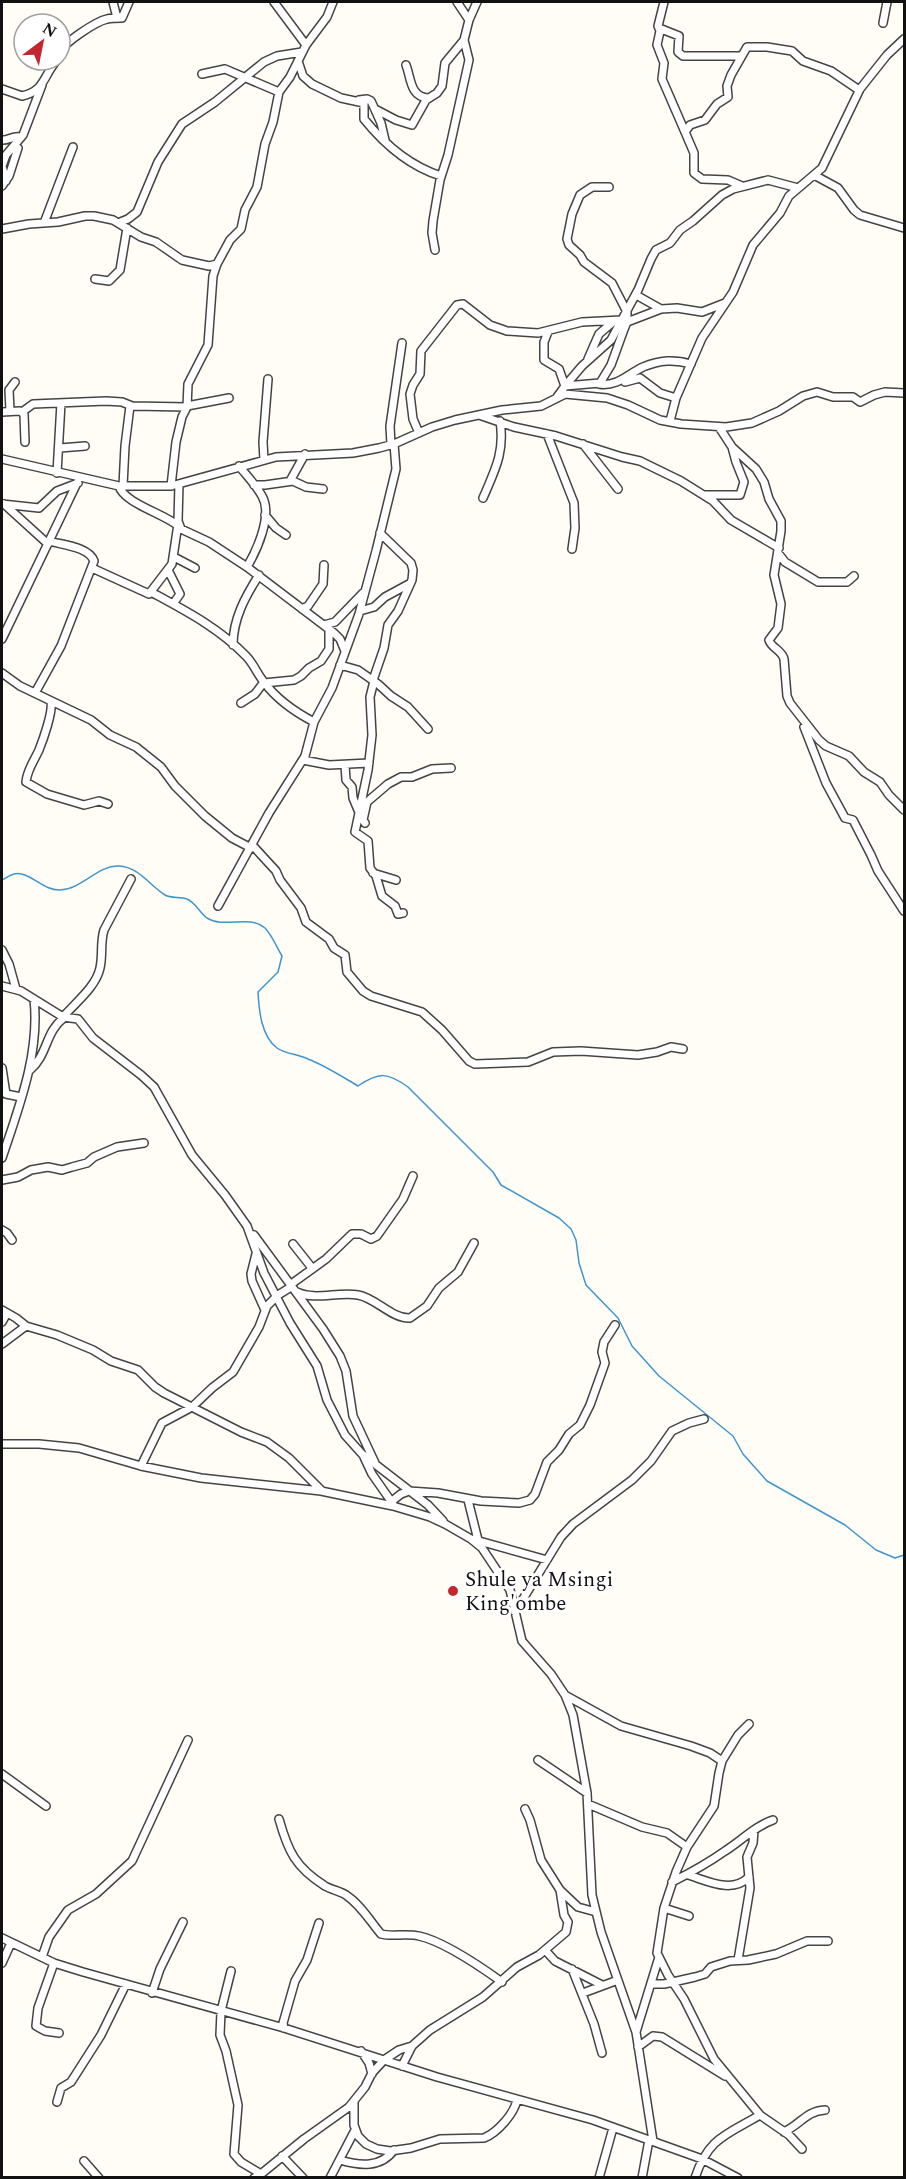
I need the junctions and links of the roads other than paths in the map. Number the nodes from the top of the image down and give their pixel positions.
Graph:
1 (113, 2) edge
2 (129, 2) edge
3 (274, 2) edge
4 (333, 2) edge
5 (457, 2) edge
6 (477, 2) edge
7 (664, 2) edge
8 (887, 2) edge
9 (119, 18) junction
10 (469, 20) junction
11 (883, 23) dead end
12 (659, 28) junction
13 (904, 39) edge
14 (464, 40) junction
15 (72, 42) edge
16 (304, 48) junction
17 (741, 56) junction
18 (298, 61) junction
19 (406, 65) dead end
20 (48, 72) edge
21 (202, 74) dead end
22 (245, 76) junction
23 (42, 85) junction
24 (2, 89) edge
25 (859, 90) junction
26 (279, 92) junction
27 (428, 98) junction
28 (357, 101) junction
29 (375, 110) junction
30 (685, 132) junction
31 (21, 138) junction
32 (2, 140) edge
33 (386, 142) junction
34 (74, 147) dead end
35 (18, 148) dead end
36 (2, 164) edge
37 (814, 175) junction
38 (441, 176) junction
39 (4, 184) edge
40 (742, 186) junction
41 (609, 187) dead end
42 (798, 188) junction
43 (44, 223) junction
44 (118, 223) junction
45 (127, 228) junction
46 (904, 228) edge
47 (2, 229) edge
48 (435, 250) dead end
49 (217, 264) junction
50 (95, 279) dead end
51 (636, 294) junction
52 (728, 302) junction
53 (661, 309) junction
54 (627, 312) junction
55 (621, 321) junction
56 (548, 332) junction
57 (402, 343) dead end
58 (587, 362) junction
59 (691, 363) junction
60 (268, 379) dead end
61 (15, 382) dead end
62 (617, 382) junction
63 (599, 384) junction
64 (565, 386) junction
65 (904, 393) edge
66 (557, 397) junction
67 (229, 398) dead end
68 (676, 398) junction
69 (61, 403) junction
70 (130, 406) junction
71 (186, 406) junction
72 (6, 412) edge
73 (22, 412) junction
74 (477, 415) junction
75 (500, 421) junction
76 (670, 421) junction
77 (719, 427) junction
78 (419, 433) junction
79 (547, 434) junction
80 (25, 442) dead end
81 (583, 444) junction
82 (392, 445) junction
83 (85, 446) dead end
84 (60, 447) junction
85 (732, 447) junction
86 (305, 454) junction
87 (2, 459) edge
88 (264, 460) junction
89 (239, 466) junction
90 (57, 473) junction
91 (80, 481) junction
92 (290, 481) junction
93 (179, 484) junction
94 (254, 485) junction
95 (121, 486) junction
96 (171, 486) junction
97 (323, 489) dead end
98 (618, 489) dead end
99 (704, 495) junction
100 (483, 498) dead end
101 (3, 504) edge
102 (265, 515) junction
103 (178, 524) junction
104 (380, 533) junction
105 (286, 535) dead end
106 (49, 542) junction
107 (572, 549) dead end
108 (778, 550) junction
109 (174, 558) junction
110 (324, 565) dead end
111 (92, 567) junction
112 (247, 567) junction
113 (195, 568) dead end
114 (168, 570) junction
115 (259, 576) junction
116 (854, 576) dead end
117 (410, 583) junction
118 (151, 592) junction
119 (365, 592) junction
120 (173, 604) junction
121 (302, 609) junction
122 (360, 610) junction
123 (326, 627) junction
124 (2, 635) edge
125 (233, 645) junction
126 (345, 651) junction
127 (340, 665) junction
128 (2, 672) edge
129 (374, 680) junction
130 (264, 683) junction
131 (35, 693) junction
132 (51, 702) junction
133 (241, 703) dead end
134 (800, 716) junction
135 (314, 722) junction
136 (428, 729) dead end
137 (303, 760) junction
138 (369, 763) junction
139 (345, 765) junction
140 (451, 768) dead end
141 (367, 778) junction
142 (377, 792) junction
143 (108, 804) dead end
144 (904, 810) edge
145 (359, 812) junction
146 (365, 824) dead end
147 (252, 847) junction
148 (373, 873) junction
149 (131, 879) dead end
150 (396, 880) dead end
151 (218, 906) dead end
152 (904, 911) edge
153 (403, 913) dead end
154 (2, 950) edge
155 (2, 986) edge
156 (16, 988) junction
157 (34, 999) junction
158 (64, 1017) junction
159 (683, 1049) dead end
160 (2, 1068) edge
161 (30, 1070) junction
162 (21, 1097) junction
163 (144, 1143) dead end
164 (2, 1158) edge
165 (413, 1176) dead end
166 (2, 1180) edge
167 (247, 1226) junction
168 (2, 1230) edge
169 (12, 1240) dead end
170 (474, 1243) dead end
171 (293, 1244) dead end
172 (257, 1252) junction
173 (312, 1268) junction
174 (292, 1288) junction
175 (276, 1297) junction
176 (265, 1310) junction
177 (4, 1312) edge
178 (2, 1322) edge
179 (615, 1325) dead end
180 (26, 1326) junction
181 (2, 1344) edge
182 (192, 1407) junction
183 (704, 1419) dead end
184 (2, 1444) edge
185 (362, 1454) junction
186 (376, 1465) junction
187 (141, 1466) junction
188 (321, 1491) junction
189 (409, 1491) junction
190 (468, 1500) junction
191 (393, 1504) junction
192 (444, 1523) junction
193 (475, 1540) junction
194 (547, 1560) junction
195 (515, 1612) junction
196 (566, 1695) junction
197 (749, 1724) dead end
198 (188, 1740) dead end
199 (538, 1760) dead end
200 (722, 1761) junction
201 (2, 1774) edge
202 (587, 1793) junction
203 (588, 1804) junction
204 (46, 1806) dead end
205 (525, 1809) dead end
206 (279, 1819) dead end
207 (773, 1820) dead end
208 (754, 1830) junction
209 (687, 1847) junction
210 (688, 1875) junction
211 (748, 1877) junction
212 (672, 1882) junction
213 (560, 1890) junction
214 (664, 1908) junction
215 (596, 1912) junction
216 (689, 1916) dead end
217 (183, 1922) dead end
218 (319, 1923) dead end
219 (2, 1938) edge
220 (828, 1941) dead end
221 (11, 1943) junction
222 (545, 1950) junction
223 (42, 1957) junction
224 (659, 1957) junction
225 (738, 1960) junction
226 (2, 1962) edge
227 (54, 1963) junction
228 (572, 1968) junction
229 (231, 1971) dead end
230 (618, 1980) junction
231 (502, 1982) junction
232 (673, 1982) junction
233 (126, 1984) junction
234 (651, 1984) junction
235 (603, 1985) junction
236 (152, 1993) junction
237 (583, 1993) junction
238 (221, 2011) junction
239 (284, 2028) junction
240 (636, 2032) junction
241 (59, 2033) dead end
242 (412, 2046) junction
243 (638, 2048) junction
244 (361, 2051) junction
245 (602, 2053) dead end
246 (384, 2060) junction
247 (402, 2066) junction
248 (372, 2074) junction
249 (730, 2080) junction
250 (517, 2100) junction
251 (57, 2102) dead end
252 (354, 2102) junction
253 (825, 2110) dead end
254 (760, 2115) junction
255 (613, 2128) junction
256 (355, 2130) junction
257 (784, 2132) junction
258 (651, 2141) junction
259 (394, 2150) junction
260 (801, 2150) dead end
261 (282, 2156) junction
262 (702, 2159) junction
263 (340, 2160) junction
264 (84, 2161) dead end
265 (258, 2176) edge
266 (99, 2178) edge
267 (303, 2178) edge
268 (330, 2178) edge
269 (599, 2178) edge
270 (642, 2178) edge
271 (695, 2178) edge
272 (738, 2178) edge

1 - 9 street
2 - 9 street
3 - 16 street
4 - 16 street
5 - 10 street
6 - 10 street
7 - 12 street
8 - 11 street
9 - 15 street
10 - 14 street
12 - 17 street
12 - 30 street
13 - 25 street
14 - 27 street
14 - 38 street
16 - 18 street
16 - 22 street
17 - 25 street
17 - 30 street
18 - 26 street
18 - 28 street
19 - 27 street
20 - 23 street
21 - 22 street
22 - 26 street
22 - 44 street
23 - 24 street
23 - 31 street
25 - 37 street
26 - 49 street
27 - 29 street
28 - 29 street
28 - 33 street
29 - 33 street
30 - 40 street
31 - 32 street
31 - 36 street
33 - 38 street
34 - 43 street
35 - 39 street
36 - 39 street
37 - 42 street
37 - 46 street
38 - 48 street
40 - 42 street
40 - 51 street
41 - 54 street
42 - 52 street
43 - 44 street
43 - 47 street
44 - 45 street
45 - 49 street
45 - 50 street
49 - 71 street
51 - 53 street
51 - 54 street
52 - 53 street
52 - 59 street
53 - 55 street
54 - 55 street
55 - 56 street
55 - 58 street
55 - 58 street
55 - 63 street
56 - 64 street
56 - 78 street
57 - 82 street
58 - 64 street
59 - 62 street
59 - 68 street
60 - 88 street
61 - 72 street
62 - 63 street
62 - 68 street
63 - 64 street
64 - 66 street
65 - 77 street
66 - 74 street
66 - 76 street
67 - 71 street
68 - 76 street
69 - 70 street
69 - 73 street
69 - 84 street
70 - 71 street
70 - 95 street
71 - 96 street
72 - 73 street
73 - 80 street
74 - 75 street
74 - 78 street
75 - 79 street
75 - 100 street
76 - 77 street
77 - 85 street
78 - 82 street
79 - 81 street
79 - 107 street
81 - 98 street
81 - 99 street
82 - 86 street
82 - 104 street
83 - 84 street
84 - 90 street
85 - 99 street
85 - 108 street
86 - 88 street
86 - 92 street
87 - 90 street
88 - 89 street
89 - 93 street
89 - 94 street
90 - 91 street
91 - 95 street
91 - 101 street
91 - 106 street
92 - 94 street
92 - 97 street
93 - 96 street
93 - 103 street
94 - 102 street
95 - 96 street
95 - 103 street
99 - 108 street
101 - 106 street
102 - 105 street
102 - 112 street
103 - 109 street
103 - 112 street
104 - 117 street
104 - 119 street
106 - 111 street
106 - 124 street
108 - 116 street
108 - 134 street
109 - 113 street
109 - 114 street
110 - 121 street
111 - 118 street
111 - 131 street
112 - 115 street
114 - 118 street
114 - 120 street
115 - 121 street
115 - 125 street
117 - 122 street
117 - 129 street
118 - 120 street
119 - 122 street
119 - 123 street
120 - 125 street
121 - 123 street
122 - 126 street
123 - 126 street
123 - 130 street
125 - 130 street
126 - 127 street
127 - 129 street
127 - 135 street
128 - 131 street
129 - 136 street
129 - 138 street
130 - 133 street
130 - 135 street
131 - 132 street
132 - 143 street
132 - 147 street
134 - 144 street
134 - 152 street
135 - 137 street
137 - 139 street
137 - 147 street
138 - 139 street
138 - 141 street
139 - 145 street
140 - 142 street
141 - 142 street
141 - 145 street
142 - 146 street
145 - 148 street
147 - 151 street
147 - 159 street
148 - 150 street
148 - 153 street
149 - 158 street
154 - 156 street
155 - 156 street
156 - 157 street
157 - 158 street
157 - 161 street
158 - 161 street
158 - 167 street
160 - 162 street
161 - 162 street
162 - 164 street
163 - 166 street
165 - 173 street
167 - 172 street
167 - 174 street
168 - 169 street
170 - 174 street
171 - 173 street
172 - 175 street
172 - 176 street
173 - 174 street
174 - 175 street
174 - 186 street
175 - 176 street
175 - 185 street
176 - 182 street
177 - 178 street
177 - 180 street
179 - 190 street
180 - 181 street
180 - 182 street
182 - 187 street
182 - 188 street
183 - 194 street
184 - 187 street
185 - 186 street
185 - 191 street
186 - 189 street
187 - 188 street
188 - 191 street
189 - 190 street
189 - 191 street
189 - 192 street
190 - 193 street
191 - 192 street
192 - 193 street
193 - 194 street
193 - 195 street
194 - 195 street
195 - 196 street
196 - 200 street
196 - 202 street
197 - 200 street
198 - 223 street
199 - 202 street
200 - 209 street
201 - 204 street
202 - 203 street
203 - 209 street
203 - 215 street
205 - 213 street
206 - 231 street
207 - 208 street
208 - 210 street
208 - 211 street
209 - 212 street
210 - 211 street
210 - 212 street
211 - 225 street
212 - 214 street
213 - 215 street
213 - 222 street
214 - 216 street
214 - 224 street
215 - 230 street
217 - 236 street
218 - 239 street
219 - 221 street
220 - 225 street
221 - 223 street
221 - 226 street
222 - 228 street
222 - 231 street
223 - 227 street
224 - 232 street
224 - 234 street
225 - 232 street
227 - 233 street
227 - 241 street
228 - 235 street
228 - 237 street
229 - 238 street
230 - 235 street
230 - 240 street
231 - 242 street
232 - 234 street
232 - 249 street
233 - 236 street
233 - 251 street
234 - 240 street
235 - 237 street
236 - 238 street
237 - 245 street
238 - 239 street
238 - 265 street
239 - 244 street
240 - 243 street
242 - 246 street
242 - 247 street
243 - 249 street
243 - 258 street
244 - 246 street
244 - 248 street
246 - 247 street
246 - 248 street
247 - 250 street
248 - 252 street
249 - 254 street
250 - 255 street
250 - 259 street
252 - 256 street
252 - 261 street
253 - 257 street
254 - 257 street
254 - 262 street
255 - 258 street
255 - 269 street
256 - 259 street
256 - 263 street
257 - 260 street
258 - 262 street
258 - 270 street
259 - 263 street
261 - 265 street
261 - 267 street
262 - 271 street
262 - 272 street
263 - 268 street
264 - 266 street

